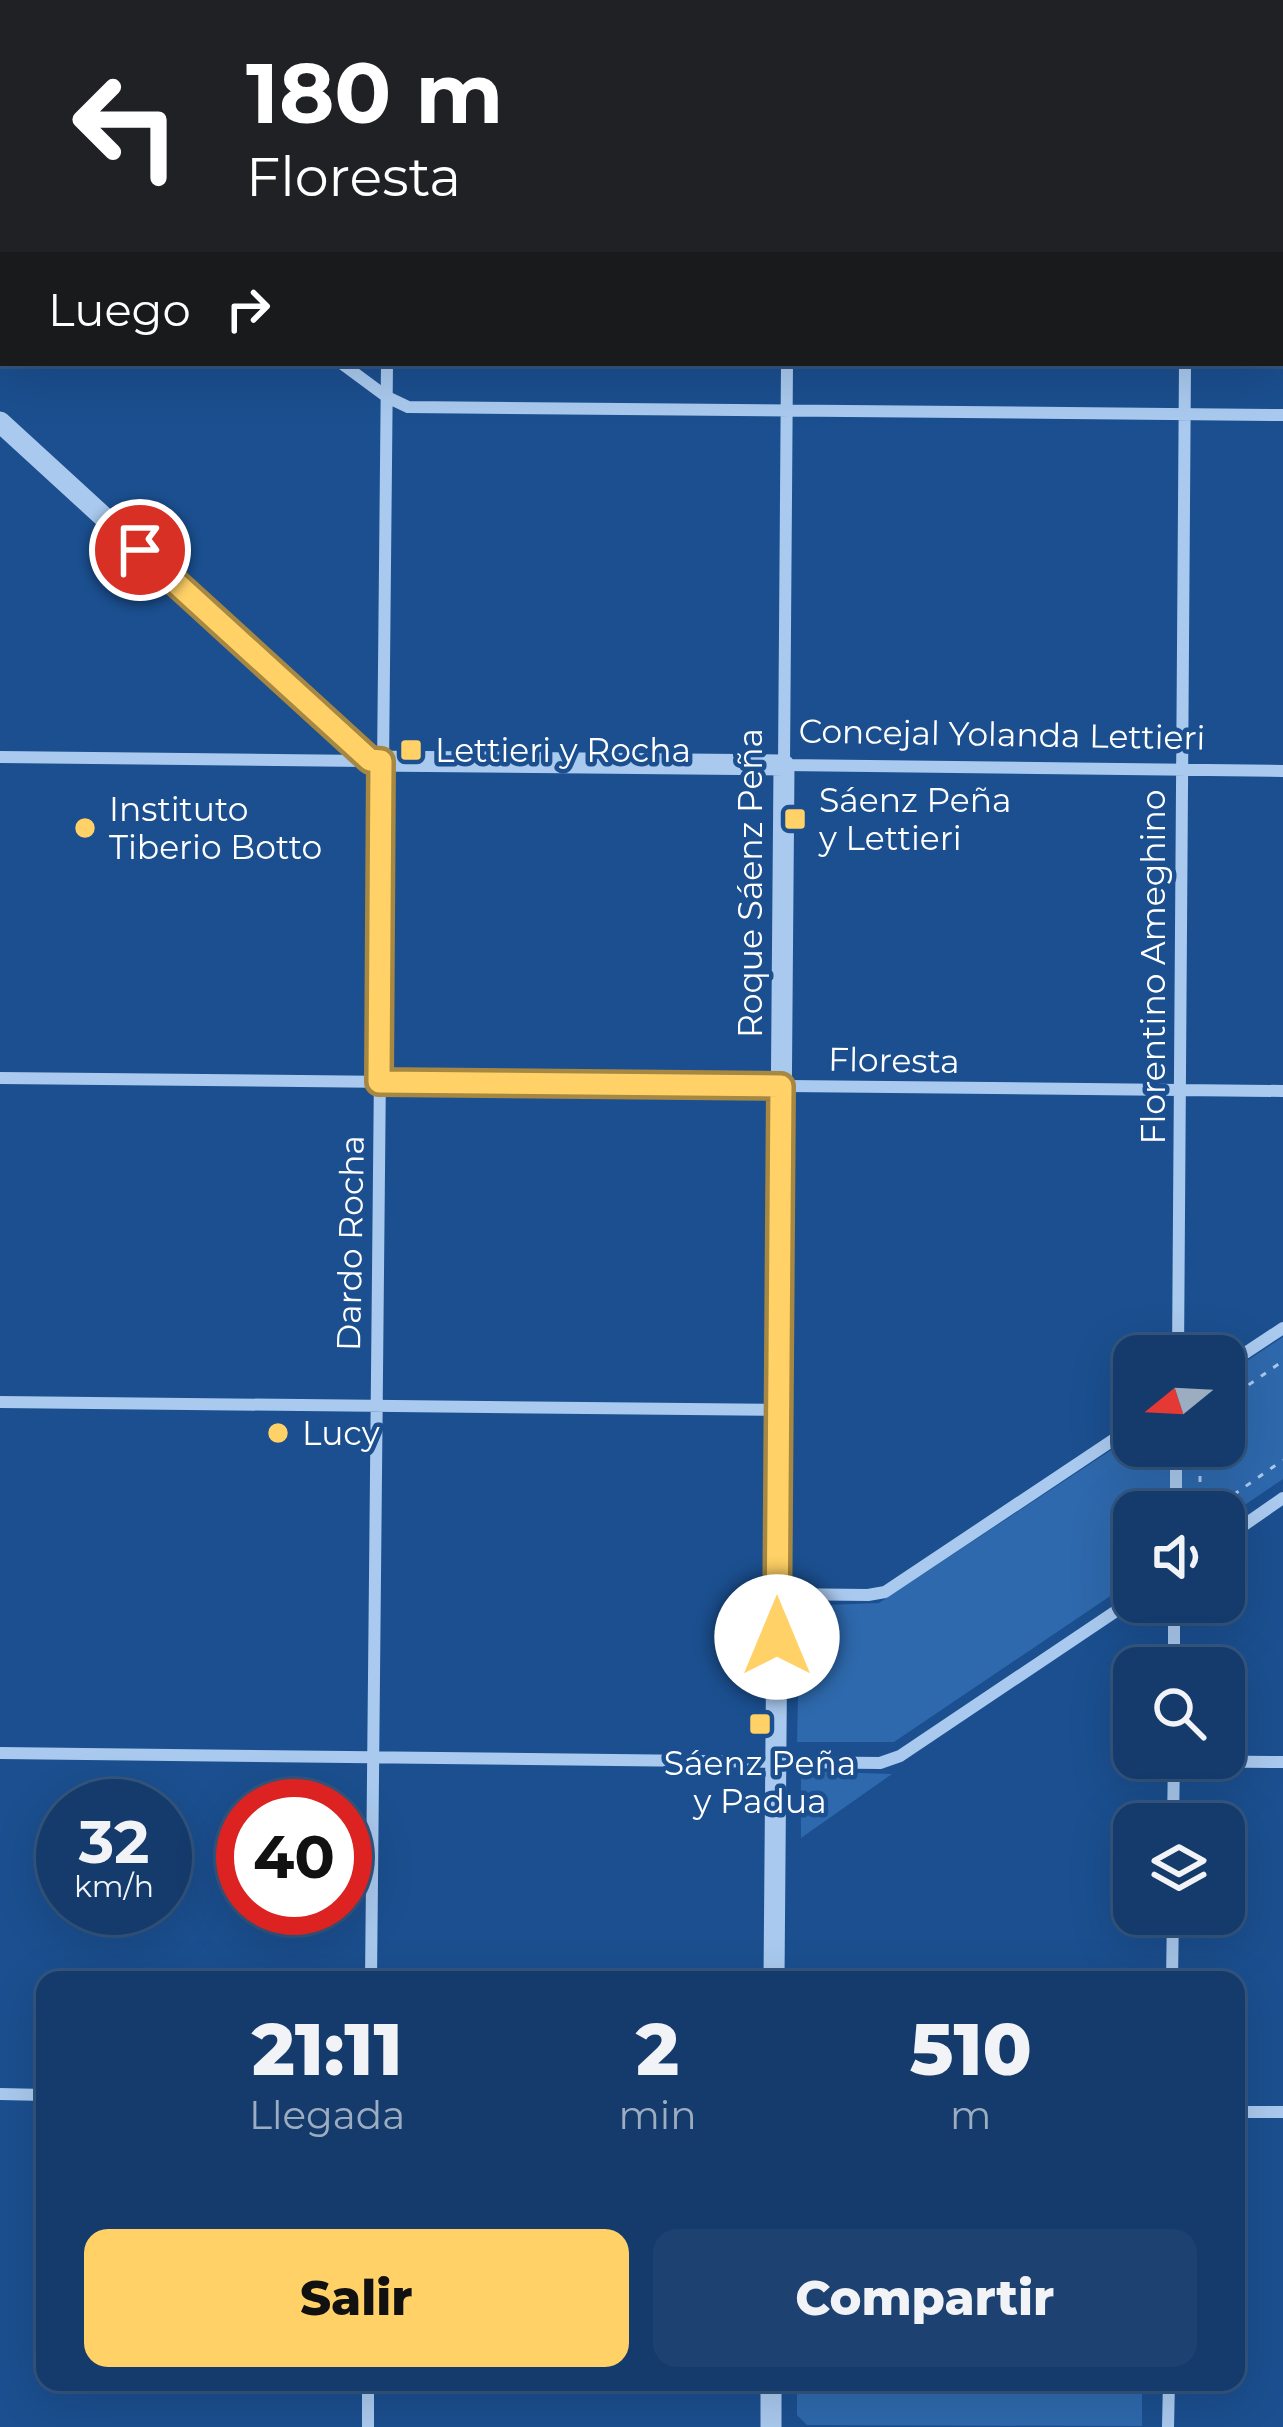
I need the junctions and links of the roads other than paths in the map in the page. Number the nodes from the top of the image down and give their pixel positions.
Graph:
1 (345, 366) edge
2 (387, 366) edge
3 (787, 366) edge
4 (1185, 366) edge
5 (387, 398) junction
6 (787, 410) junction
7 (1184, 414) junction
8 (1283, 415) edge
9 (0, 422) edge
10 (0, 757) edge
11 (375, 761) junction
12 (784, 765) junction
13 (1181, 769) junction
14 (1283, 771) edge
15 (0, 1078) edge
16 (379, 1082) junction
17 (781, 1086) junction
18 (1179, 1090) junction
19 (1283, 1091) edge
20 (1283, 1328) edge
21 (1178, 1335) edge
22 (1245, 1352) edge
23 (0, 1402) edge
24 (376, 1406) junction
25 (778, 1410) junction
26 (1113, 1440) edge
27 (1283, 1498) edge
28 (1245, 1524) edge
29 (777, 1594) junction
30 (1113, 1613) edge
31 (0, 1753) edge
32 (373, 1756) junction
33 (776, 1761) junction
34 (1245, 1761) edge
35 (1283, 1762) edge
36 (1172, 1935) edge
37 (371, 1971) edge
38 (774, 1971) edge
39 (1172, 1971) edge
40 (0, 2094) edge
41 (36, 2095) edge
42 (1245, 2112) edge
43 (1283, 2112) edge
44 (368, 2391) edge
45 (771, 2391) edge
46 (1169, 2391) edge
47 (368, 2427) edge
48 (771, 2427) edge
49 (1168, 2427) edge

1 - 5 street
2 - 5 street, Dardo Rocha
3 - 6 street, Roque Sáenz Peña
4 - 7 street, Florentino Ameghino
5 - 6 street
5 - 11 street, Dardo Rocha
6 - 7 street
6 - 12 street, Roque Sáenz Peña
7 - 8 street
7 - 13 street, Florentino Ameghino
9 - 11 street
10 - 11 street, Concejal Yolanda Lettieri
11 - 12 street, Concejal Yolanda Lettieri
11 - 16 street, Dardo Rocha
12 - 13 street, Concejal Yolanda Lettieri
12 - 17 street, Roque Sáenz Peña
13 - 14 street, Concejal Yolanda Lettieri
13 - 18 street, Florentino Ameghino
15 - 16 street, Floresta
16 - 17 street, Floresta
16 - 24 street, Dardo Rocha
17 - 18 street, Floresta
17 - 25 street, Roque Sáenz Peña
18 - 19 street, Floresta
18 - 21 street, Florentino Ameghino
20 - 22 street
23 - 24 street
24 - 25 street
24 - 32 street, Dardo Rocha
25 - 29 street, Roque Sáenz Peña
26 - 29 street
27 - 28 street
29 - 33 street, Roque Sáenz Peña
30 - 33 street
31 - 32 street
32 - 33 street
32 - 37 street, Dardo Rocha
33 - 38 street, Roque Sáenz Peña
34 - 35 street
36 - 39 street
40 - 41 street
42 - 43 street
44 - 47 street
45 - 48 street
46 - 49 street

